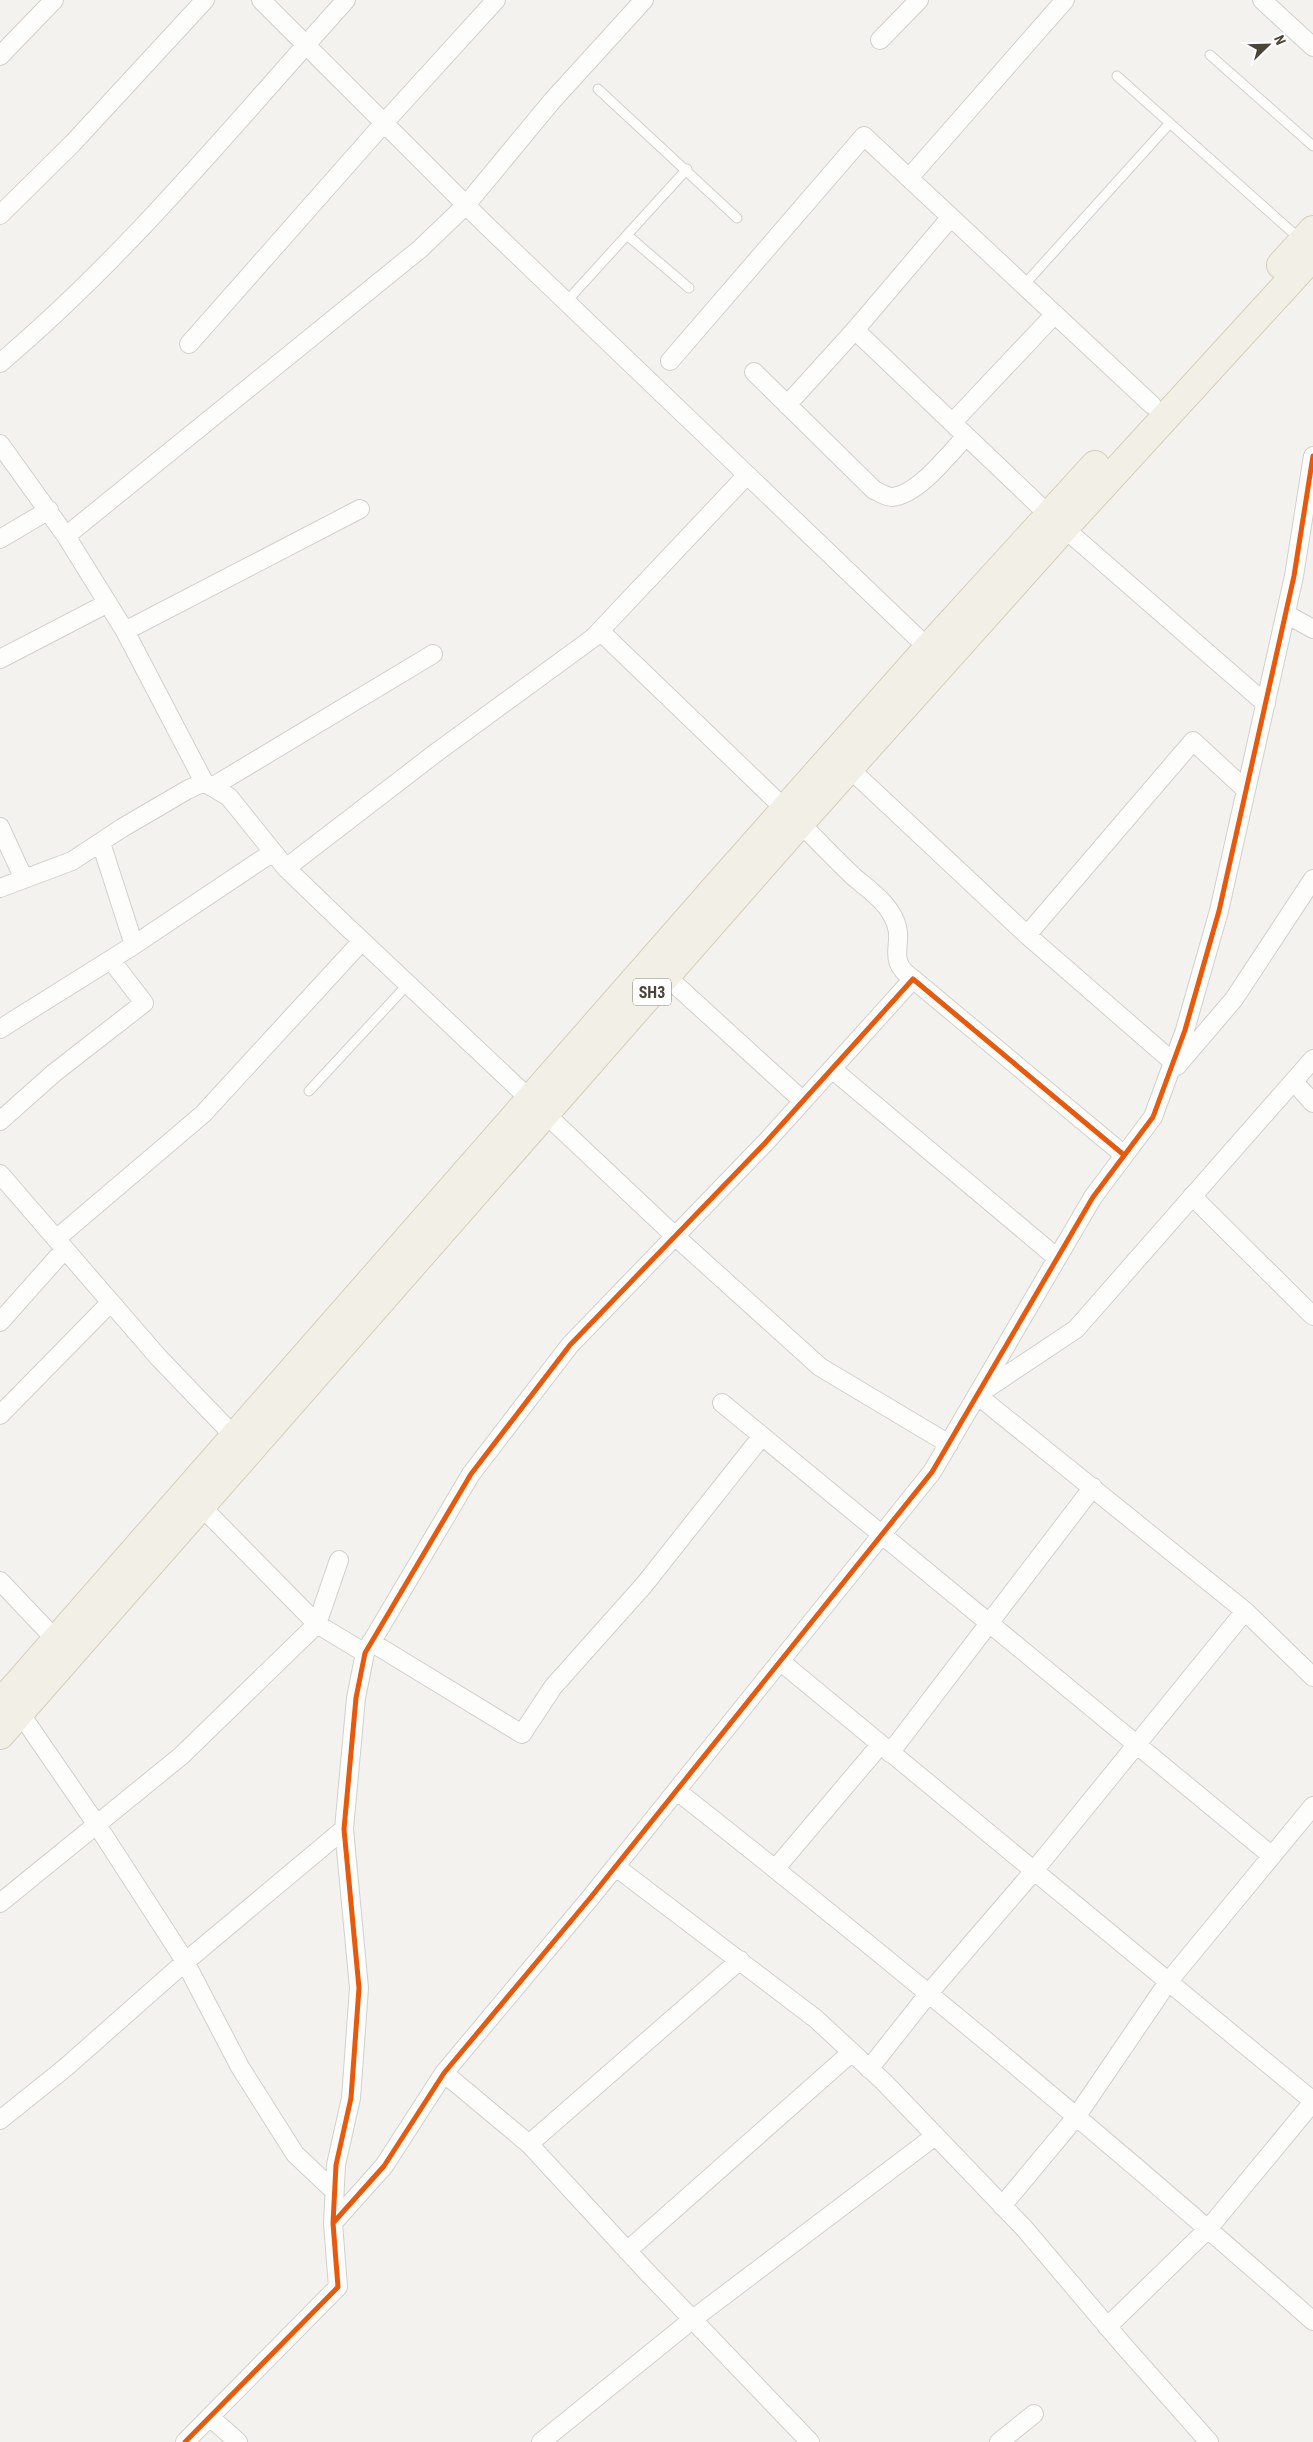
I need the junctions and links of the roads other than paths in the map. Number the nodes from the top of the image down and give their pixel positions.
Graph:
1 (54, 0) edge
2 (205, 0) edge
3 (261, 0) edge
4 (346, 0) edge
5 (496, 0) edge
6 (644, 0) edge
7 (918, 0) edge
8 (1065, 0) edge
9 (1262, 0) edge
10 (880, 40) dead end
11 (306, 44) junction
12 (1313, 47) edge
13 (1210, 55) dead end
14 (0, 56) edge
15 (1117, 76) dead end
16 (598, 89) dead end
17 (384, 123) junction
18 (1170, 123) junction
19 (1313, 146) edge
20 (687, 169) junction
21 (909, 178) junction
22 (466, 205) junction
23 (0, 215) edge
24 (951, 217) junction
25 (737, 218) dead end
26 (627, 235) junction
27 (1310, 243) edge
28 (1024, 285) junction
29 (689, 288) dead end
30 (566, 302) junction
31 (1055, 314) junction
32 (855, 330) junction
33 (189, 344) dead end
34 (670, 361) dead end
35 (0, 363) edge
36 (754, 372) dead end
37 (787, 405) junction
38 (1152, 405) junction
39 (952, 423) junction
40 (966, 436) junction
41 (0, 444) edge
42 (1313, 456) edge
43 (746, 476) junction
44 (1310, 496) edge
45 (360, 509) dead end
46 (49, 510) junction
47 (1056, 521) junction
48 (66, 536) junction
49 (0, 539) edge
50 (108, 603) junction
51 (1286, 614) junction
52 (1313, 629) edge
53 (600, 631) junction
54 (125, 632) junction
55 (928, 648) junction
56 (433, 654) dead end
57 (0, 659) edge
58 (1266, 704) junction
59 (849, 768) junction
60 (208, 785) junction
61 (1246, 790) junction
62 (793, 817) junction
63 (0, 827) edge
64 (101, 842) junction
65 (273, 852) junction
66 (286, 868) junction
67 (24, 879) junction
68 (1313, 879) edge
69 (0, 888) edge
70 (1027, 935) junction
71 (362, 941) junction
72 (134, 945) junction
73 (111, 960) junction
74 (666, 976) junction
75 (913, 979) junction
76 (408, 984) junction
77 (0, 1029) edge
78 (1313, 1059) edge
79 (832, 1069) junction
80 (1171, 1069) junction
81 (1294, 1082) junction
82 (309, 1091) dead end
83 (803, 1102) junction
84 (1313, 1102) edge
85 (537, 1107) junction
86 (0, 1121) edge
87 (1124, 1155) junction
88 (0, 1174) edge
89 (1192, 1196) junction
90 (676, 1237) junction
91 (61, 1244) junction
92 (1056, 1257) junction
93 (111, 1302) junction
94 (1313, 1316) edge
95 (0, 1322) edge
96 (978, 1395) junction
97 (722, 1403) dead end
98 (0, 1416) edge
99 (762, 1436) junction
100 (235, 1437) junction
101 (949, 1444) junction
102 (1093, 1487) junction
103 (194, 1499) junction
104 (882, 1534) junction
105 (339, 1560) dead end
106 (0, 1581) edge
107 (1245, 1611) junction
108 (317, 1624) junction
109 (990, 1624) junction
110 (56, 1640) junction
111 (368, 1647) junction
112 (780, 1661) junction
113 (1313, 1677) edge
114 (10, 1709) edge
115 (0, 1735) edge
116 (1136, 1743) junction
117 (885, 1749) junction
118 (677, 1791) junction
119 (1313, 1806) edge
120 (97, 1824) junction
121 (344, 1829) junction
122 (1272, 1856) junction
123 (616, 1867) junction
124 (776, 1868) junction
125 (1033, 1872) junction
126 (0, 1903) edge
127 (740, 1960) junction
128 (185, 1962) junction
129 (1168, 1982) junction
130 (929, 1993) junction
131 (852, 2052) junction
132 (869, 2069) junction
133 (444, 2073) junction
134 (1313, 2102) edge
135 (1076, 2116) junction
136 (0, 2120) edge
137 (935, 2136) junction
138 (529, 2144) junction
139 (334, 2191) junction
140 (1002, 2206) junction
141 (333, 2223) junction
142 (1208, 2229) junction
143 (627, 2251) junction
144 (693, 2319) junction
145 (1313, 2321) edge
146 (1107, 2327) junction
147 (1034, 2414) dead end
148 (210, 2417) junction
149 (185, 2442) edge
150 (238, 2442) edge
151 (541, 2442) edge
152 (810, 2442) edge
153 (999, 2442) edge
154 (1209, 2442) edge

1 - 14 street
2 - 23 street
3 - 11 street
4 - 11 street
5 - 17 street
6 - 22 street
7 - 10 street
8 - 21 street
9 - 12 street
11 - 17 street
11 - 35 street
13 - 19 lane
15 - 18 lane
16 - 20 lane
17 - 22 street
17 - 33 street
18 - 27 lane
18 - 28 lane
20 - 25 lane
20 - 26 lane
21 - 24 street
21 - 34 street
22 - 30 street
22 - 48 street
24 - 28 street
24 - 32 street
26 - 29 lane
26 - 30 lane
27 - 38 main road, SH3
27 - 47 main road, SH3
28 - 31 street
30 - 43 street
31 - 38 street
31 - 39 street
32 - 37 street
32 - 39 street
36 - 37 street
37 - 40 street
38 - 47 main road, SH3
39 - 40 street
40 - 47 street
41 - 46 street
42 - 44 street
43 - 53 street
43 - 55 street
44 - 51 street
45 - 54 street
46 - 48 street
46 - 49 street
47 - 55 main road, SH3
47 - 58 street
47 - 59 main road, SH3
48 - 50 street
50 - 54 street
50 - 57 street
51 - 52 street
51 - 58 street
53 - 62 street
53 - 66 street
54 - 60 street
55 - 62 main road, SH3
56 - 60 street
58 - 61 street
59 - 62 main road, SH3
59 - 70 street
60 - 64 street
60 - 65 street
61 - 70 street
61 - 80 street
62 - 74 main road, SH3
62 - 75 street
62 - 85 main road, SH3
63 - 67 street
64 - 67 street
64 - 72 street
65 - 66 street
65 - 72 street
66 - 71 street
67 - 69 street
68 - 80 street
70 - 80 street
71 - 76 street
71 - 91 street
72 - 73 street
73 - 77 street
73 - 86 street
74 - 83 street
74 - 85 main road, SH3
75 - 79 street
75 - 87 street
76 - 82 lane
76 - 85 street
78 - 81 street
79 - 83 street
79 - 92 street
80 - 87 street
81 - 84 street
81 - 89 street
83 - 90 street
85 - 90 street
85 - 100 main road, SH3
85 - 103 main road, SH3
87 - 92 street
88 - 91 street
89 - 94 street
89 - 96 street
90 - 101 street
90 - 111 street
91 - 93 street
91 - 95 street
92 - 96 street
93 - 98 street
93 - 100 street
96 - 101 street
96 - 102 street
97 - 99 street
99 - 104 street
99 - 111 street
100 - 103 main road, SH3
101 - 104 street
102 - 107 street
102 - 109 street
103 - 108 street
103 - 110 main road, SH3
103 - 114 main road, SH3
104 - 109 street
104 - 112 street
105 - 108 street
106 - 110 street
107 - 113 street
107 - 116 street
108 - 111 street
108 - 120 street
109 - 116 street
109 - 117 street
110 - 114 main road, SH3
111 - 121 street
112 - 117 street
112 - 118 street
114 - 115 main road, SH3
114 - 120 street
116 - 122 street
116 - 125 street
117 - 124 street
117 - 125 street
118 - 123 street
118 - 124 street
119 - 122 street
120 - 126 street
120 - 128 street
121 - 128 street
121 - 139 street
122 - 129 street
123 - 127 street
123 - 133 street
124 - 130 street
125 - 129 street
125 - 130 street
127 - 131 street
127 - 138 street
128 - 136 street
128 - 139 street
129 - 134 street
129 - 135 street
130 - 132 street
130 - 135 street
131 - 132 street
131 - 143 street
132 - 137 street
133 - 138 street
133 - 141 street
134 - 142 street
135 - 140 street
135 - 142 street
137 - 140 street
137 - 144 street
138 - 143 street
139 - 141 street
140 - 146 street
141 - 148 street
142 - 145 street
142 - 146 street
143 - 144 street
144 - 151 street
144 - 152 street
146 - 154 street
147 - 153 street
148 - 149 street
148 - 150 street

